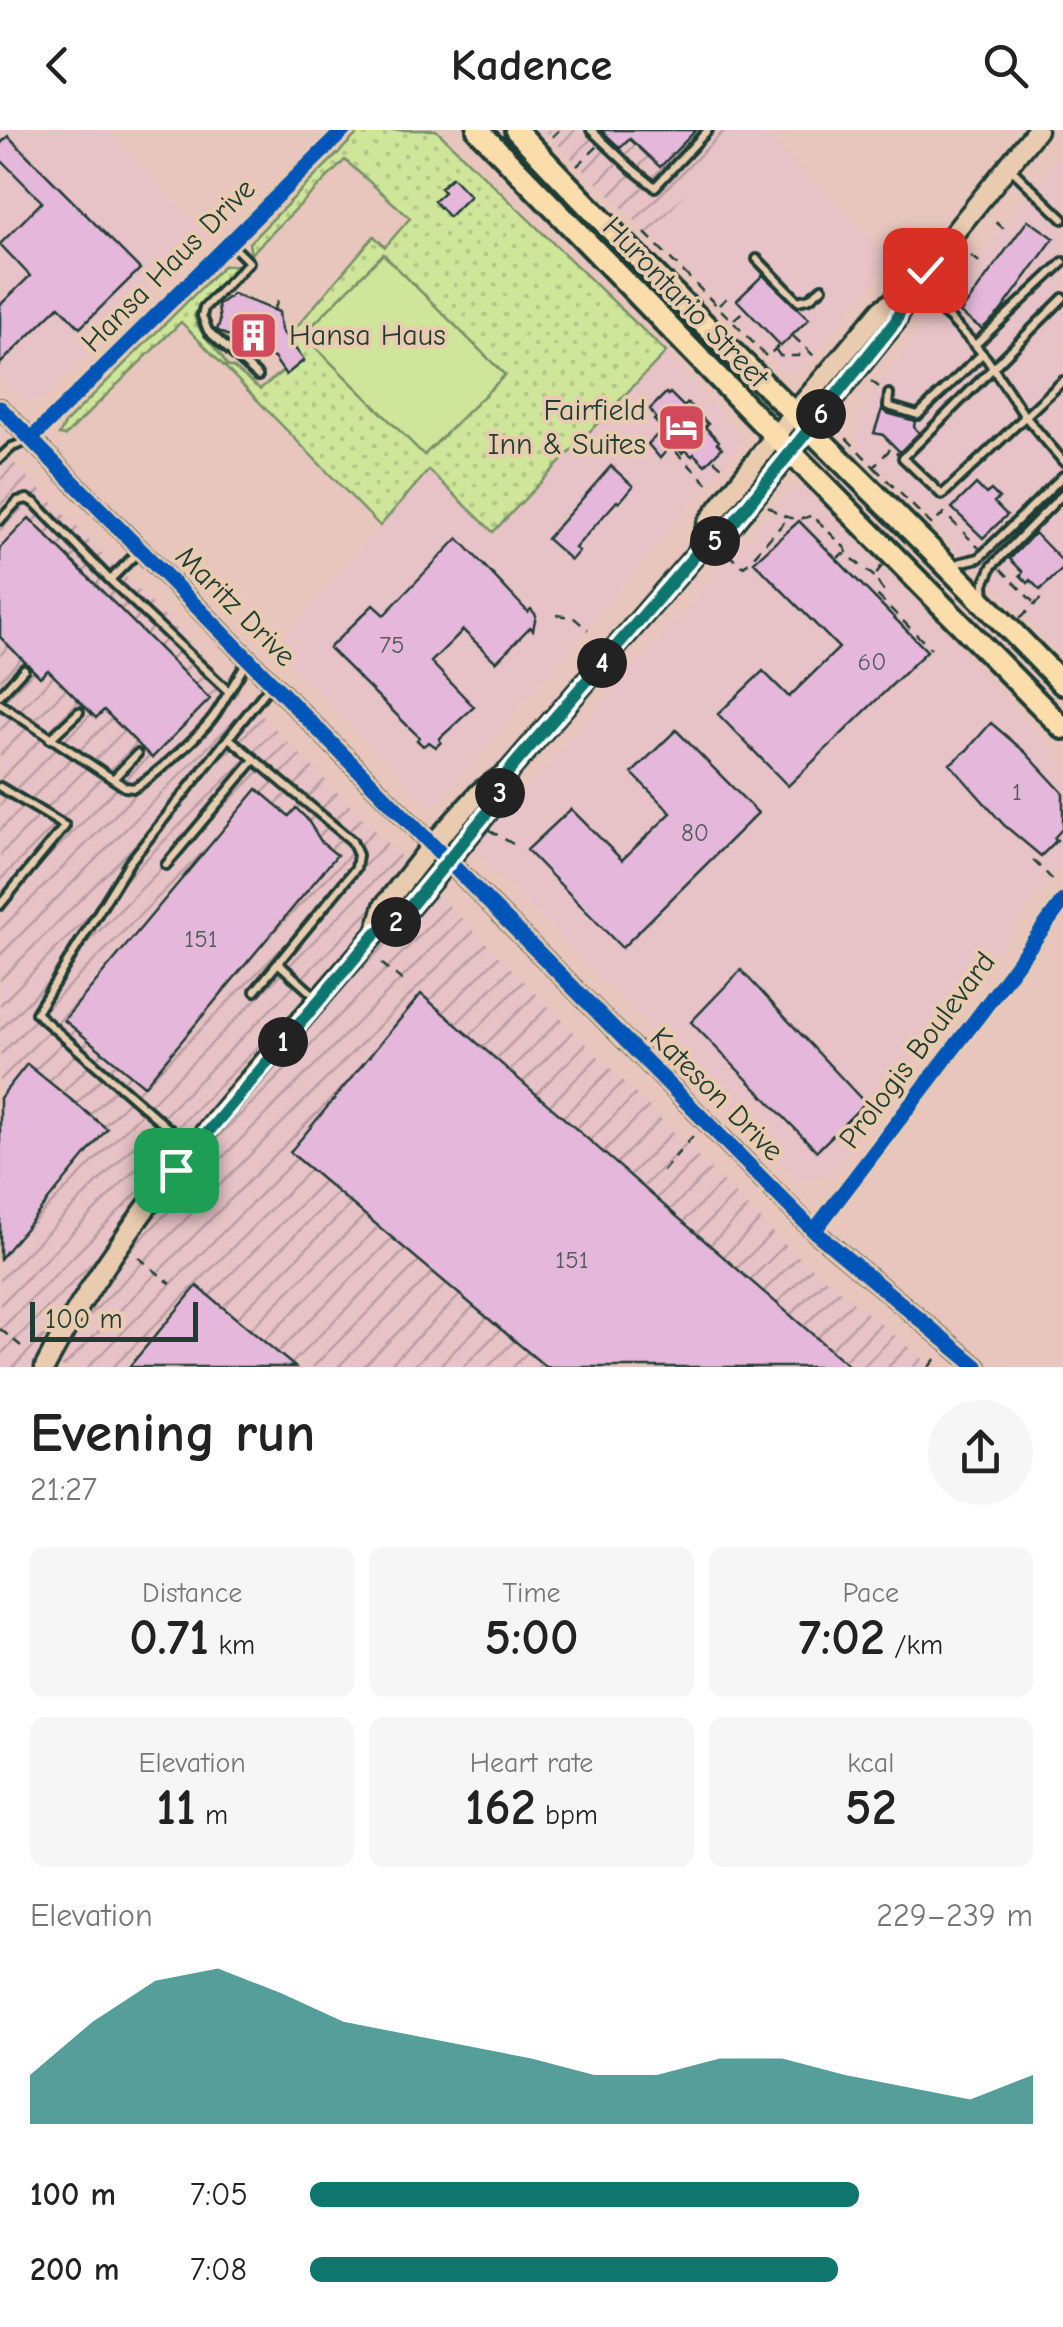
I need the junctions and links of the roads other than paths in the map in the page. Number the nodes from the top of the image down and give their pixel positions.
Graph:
1 (344, 130) edge
2 (478, 130) edge
3 (516, 130) edge
4 (591, 130) edge
5 (708, 130) edge
6 (1037, 130) edge
7 (1008, 166) junction
8 (1063, 218) edge
9 (229, 242) junction
10 (758, 259) dead end
11 (1063, 262) edge
12 (930, 264) junction
13 (822, 288) dead end
14 (911, 288) junction
15 (1063, 298) edge
16 (949, 318) junction
17 (974, 344) junction
18 (982, 354) junction
19 (992, 368) junction
20 (258, 376) dead end
21 (1063, 381) edge
22 (888, 394) road end
23 (0, 408) edge
24 (794, 412) junction
25 (1024, 415) junction
26 (816, 420) junction
27 (775, 436) junction
28 (32, 439) junction
29 (790, 452) junction
30 (0, 458) edge
31 (1063, 460) edge
32 (1063, 476) edge
33 (1063, 494) edge
34 (0, 520) edge
35 (141, 550) junction
36 (698, 552) junction
37 (946, 564) junction
38 (110, 580) junction
39 (986, 604) junction
40 (249, 658) junction
41 (24, 670) dead end
42 (272, 682) junction
43 (1063, 684) edge
44 (228, 691) junction
45 (0, 695) edge
46 (0, 704) edge
47 (79, 712) dead end
48 (1063, 728) edge
49 (228, 738) junction
50 (50, 740) junction
51 (137, 754) dead end
52 (254, 760) junction
53 (508, 772) junction
54 (113, 779) junction
55 (0, 787) edge
56 (433, 844) junction
57 (448, 860) junction
58 (166, 865) dead end
59 (1063, 901) edge
60 (0, 904) edge
61 (376, 933) junction
62 (278, 964) junction
63 (255, 991) dead end
64 (319, 1000) junction
65 (193, 1149) junction
66 (814, 1230) junction
67 (45, 1367) edge
68 (977, 1367) edge

1 - 9 street, Hansa Haus Drive
2 - 27 main road, Hurontario Street
3 - 24 main road, Hurontario Street
4 - 5 lane
6 - 7 main road
7 - 8 lane
7 - 12 main road
9 - 20 lane
9 - 28 street, Hansa Haus Drive
10 - 13 lane
11 - 17 lane
12 - 14 main road
12 - 16 lane
14 - 16 lane
14 - 24 main road
14 - 26 main road
15 - 19 lane
16 - 17 lane
17 - 18 lane
18 - 19 lane
18 - 22 lane
19 - 25 lane
19 - 25 lane
21 - 25 lane
23 - 28 street, Maritz Drive
24 - 26 main road, Hurontario Street
24 - 27 main road
25 - 31 lane
26 - 29 main road
26 - 37 main road, Hurontario Street
27 - 29 main road, Hurontario Street
27 - 36 main road
28 - 30 lane
28 - 35 street, Maritz Drive
29 - 36 main road
29 - 48 main road, Hurontario Street
32 - 37 lane
33 - 39 lane
34 - 38 lane
35 - 38 lane
35 - 40 street, Maritz Drive
36 - 53 main road
37 - 39 main road, Hurontario Street
38 - 44 lane
39 - 43 main road, Hurontario Street
40 - 42 street, Maritz Drive
40 - 44 lane
41 - 45 lane
42 - 49 lane
42 - 56 street, Maritz Drive
44 - 54 lane
46 - 50 lane
47 - 50 lane
49 - 52 lane
49 - 65 lane
50 - 54 lane
51 - 54 lane
52 - 58 lane
52 - 62 lane
53 - 56 main road
53 - 57 main road
55 - 60 lane
56 - 57 street, Kateson Drive
56 - 61 main road
57 - 61 main road
57 - 66 street, Kateson Drive
59 - 66 street, Prologis Boulevard
61 - 64 main road
62 - 63 lane
62 - 64 lane
64 - 65 main road
65 - 67 main road
66 - 68 street, Kateson Drive

